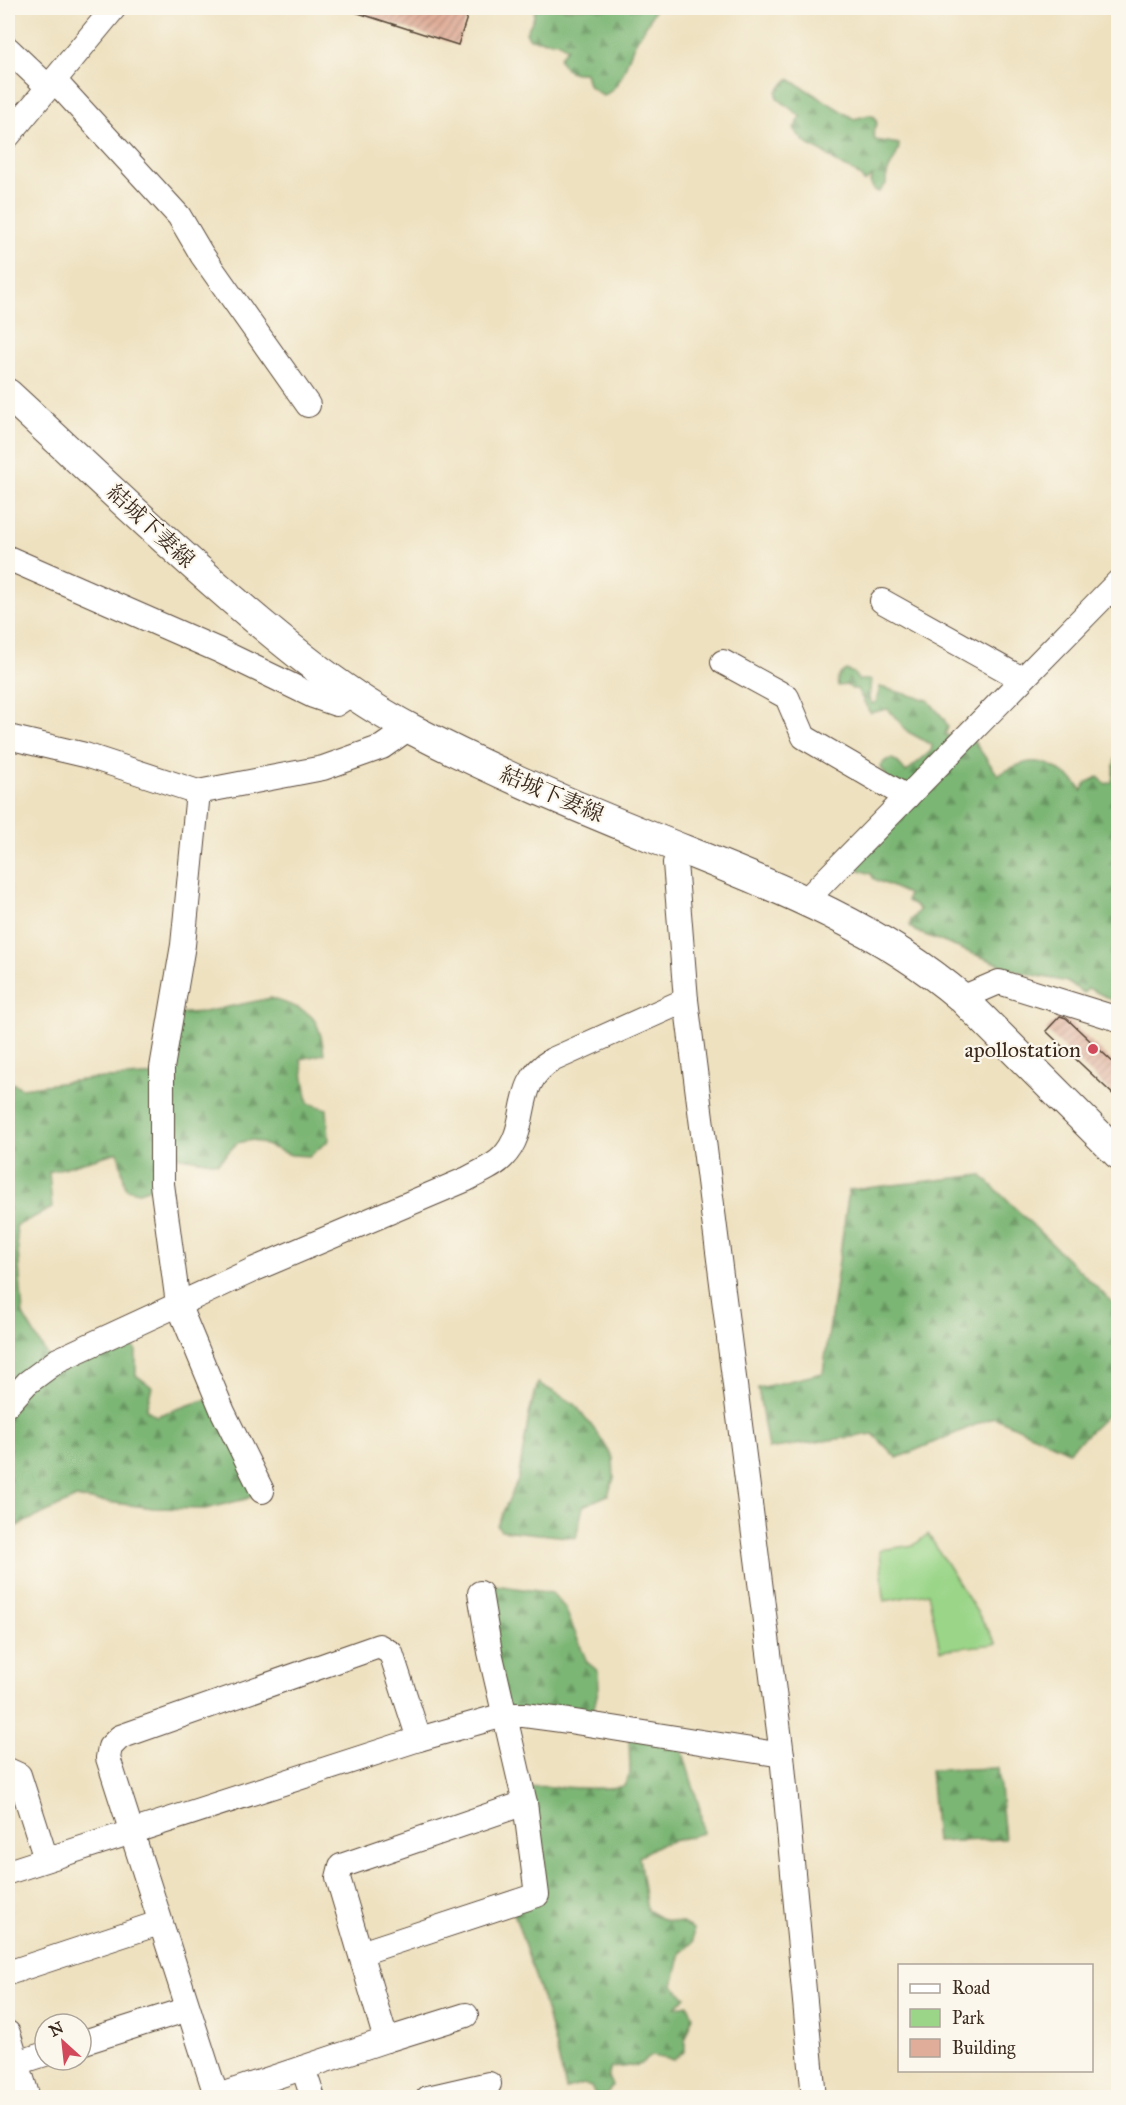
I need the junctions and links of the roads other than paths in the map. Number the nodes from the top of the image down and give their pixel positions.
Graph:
1 (114, 8) edge
2 (8, 49) edge
3 (51, 84) junction
4 (8, 136) edge
5 (8, 394) edge
6 (308, 405) dead end
7 (8, 558) edge
8 (1119, 582) edge
9 (882, 601) dead end
10 (723, 662) dead end
11 (1022, 679) junction
12 (352, 693) junction
13 (409, 728) junction
14 (8, 737) edge
15 (198, 792) junction
16 (907, 797) junction
17 (681, 848) junction
18 (806, 900) junction
19 (962, 998) junction
20 (686, 1000) junction
21 (1119, 1019) edge
22 (1119, 1154) edge
23 (178, 1305) junction
24 (8, 1404) edge
25 (262, 1491) dead end
26 (480, 1593) dead end
27 (504, 1715) junction
28 (419, 1739) junction
29 (782, 1755) junction
30 (8, 1770) edge
31 (525, 1803) junction
32 (130, 1833) junction
33 (46, 1859) junction
34 (8, 1872) edge
35 (159, 1923) junction
36 (361, 1953) junction
37 (8, 1973) edge
38 (188, 2009) junction
39 (466, 2015) dead end
40 (8, 2033) edge
41 (93, 2039) edge
42 (386, 2040) junction
43 (33, 2058) edge
44 (12, 2064) edge
45 (303, 2068) junction
46 (489, 2084) dead end
47 (28, 2097) edge
48 (215, 2097) edge
49 (313, 2097) edge
50 (428, 2097) edge
51 (814, 2097) edge

1 - 3 street
2 - 3 street
3 - 4 street
3 - 6 street
5 - 12 main road, 結城下妻線
7 - 12 street
8 - 11 street
9 - 11 street
10 - 16 street
11 - 16 street
12 - 13 main road, 結城下妻線
13 - 15 street
13 - 17 main road, 結城下妻線
14 - 15 street
15 - 23 street
16 - 18 street
17 - 18 main road, 結城下妻線
17 - 20 street
18 - 19 main road, 結城下妻線
19 - 21 street
19 - 22 main road, 結城下妻線
20 - 23 street
20 - 29 street
23 - 24 street
23 - 25 street
26 - 27 street
27 - 28 street
27 - 29 street
27 - 31 street
28 - 32 street
28 - 32 street
29 - 51 street
30 - 33 street
31 - 36 street
31 - 36 street
32 - 33 street
32 - 35 street
33 - 34 street
35 - 37 street
35 - 38 street
36 - 42 street
38 - 41 street
38 - 48 street
39 - 42 street
40 - 44 street
42 - 45 street
43 - 44 street
44 - 47 street
45 - 48 street
45 - 49 street
46 - 50 street

